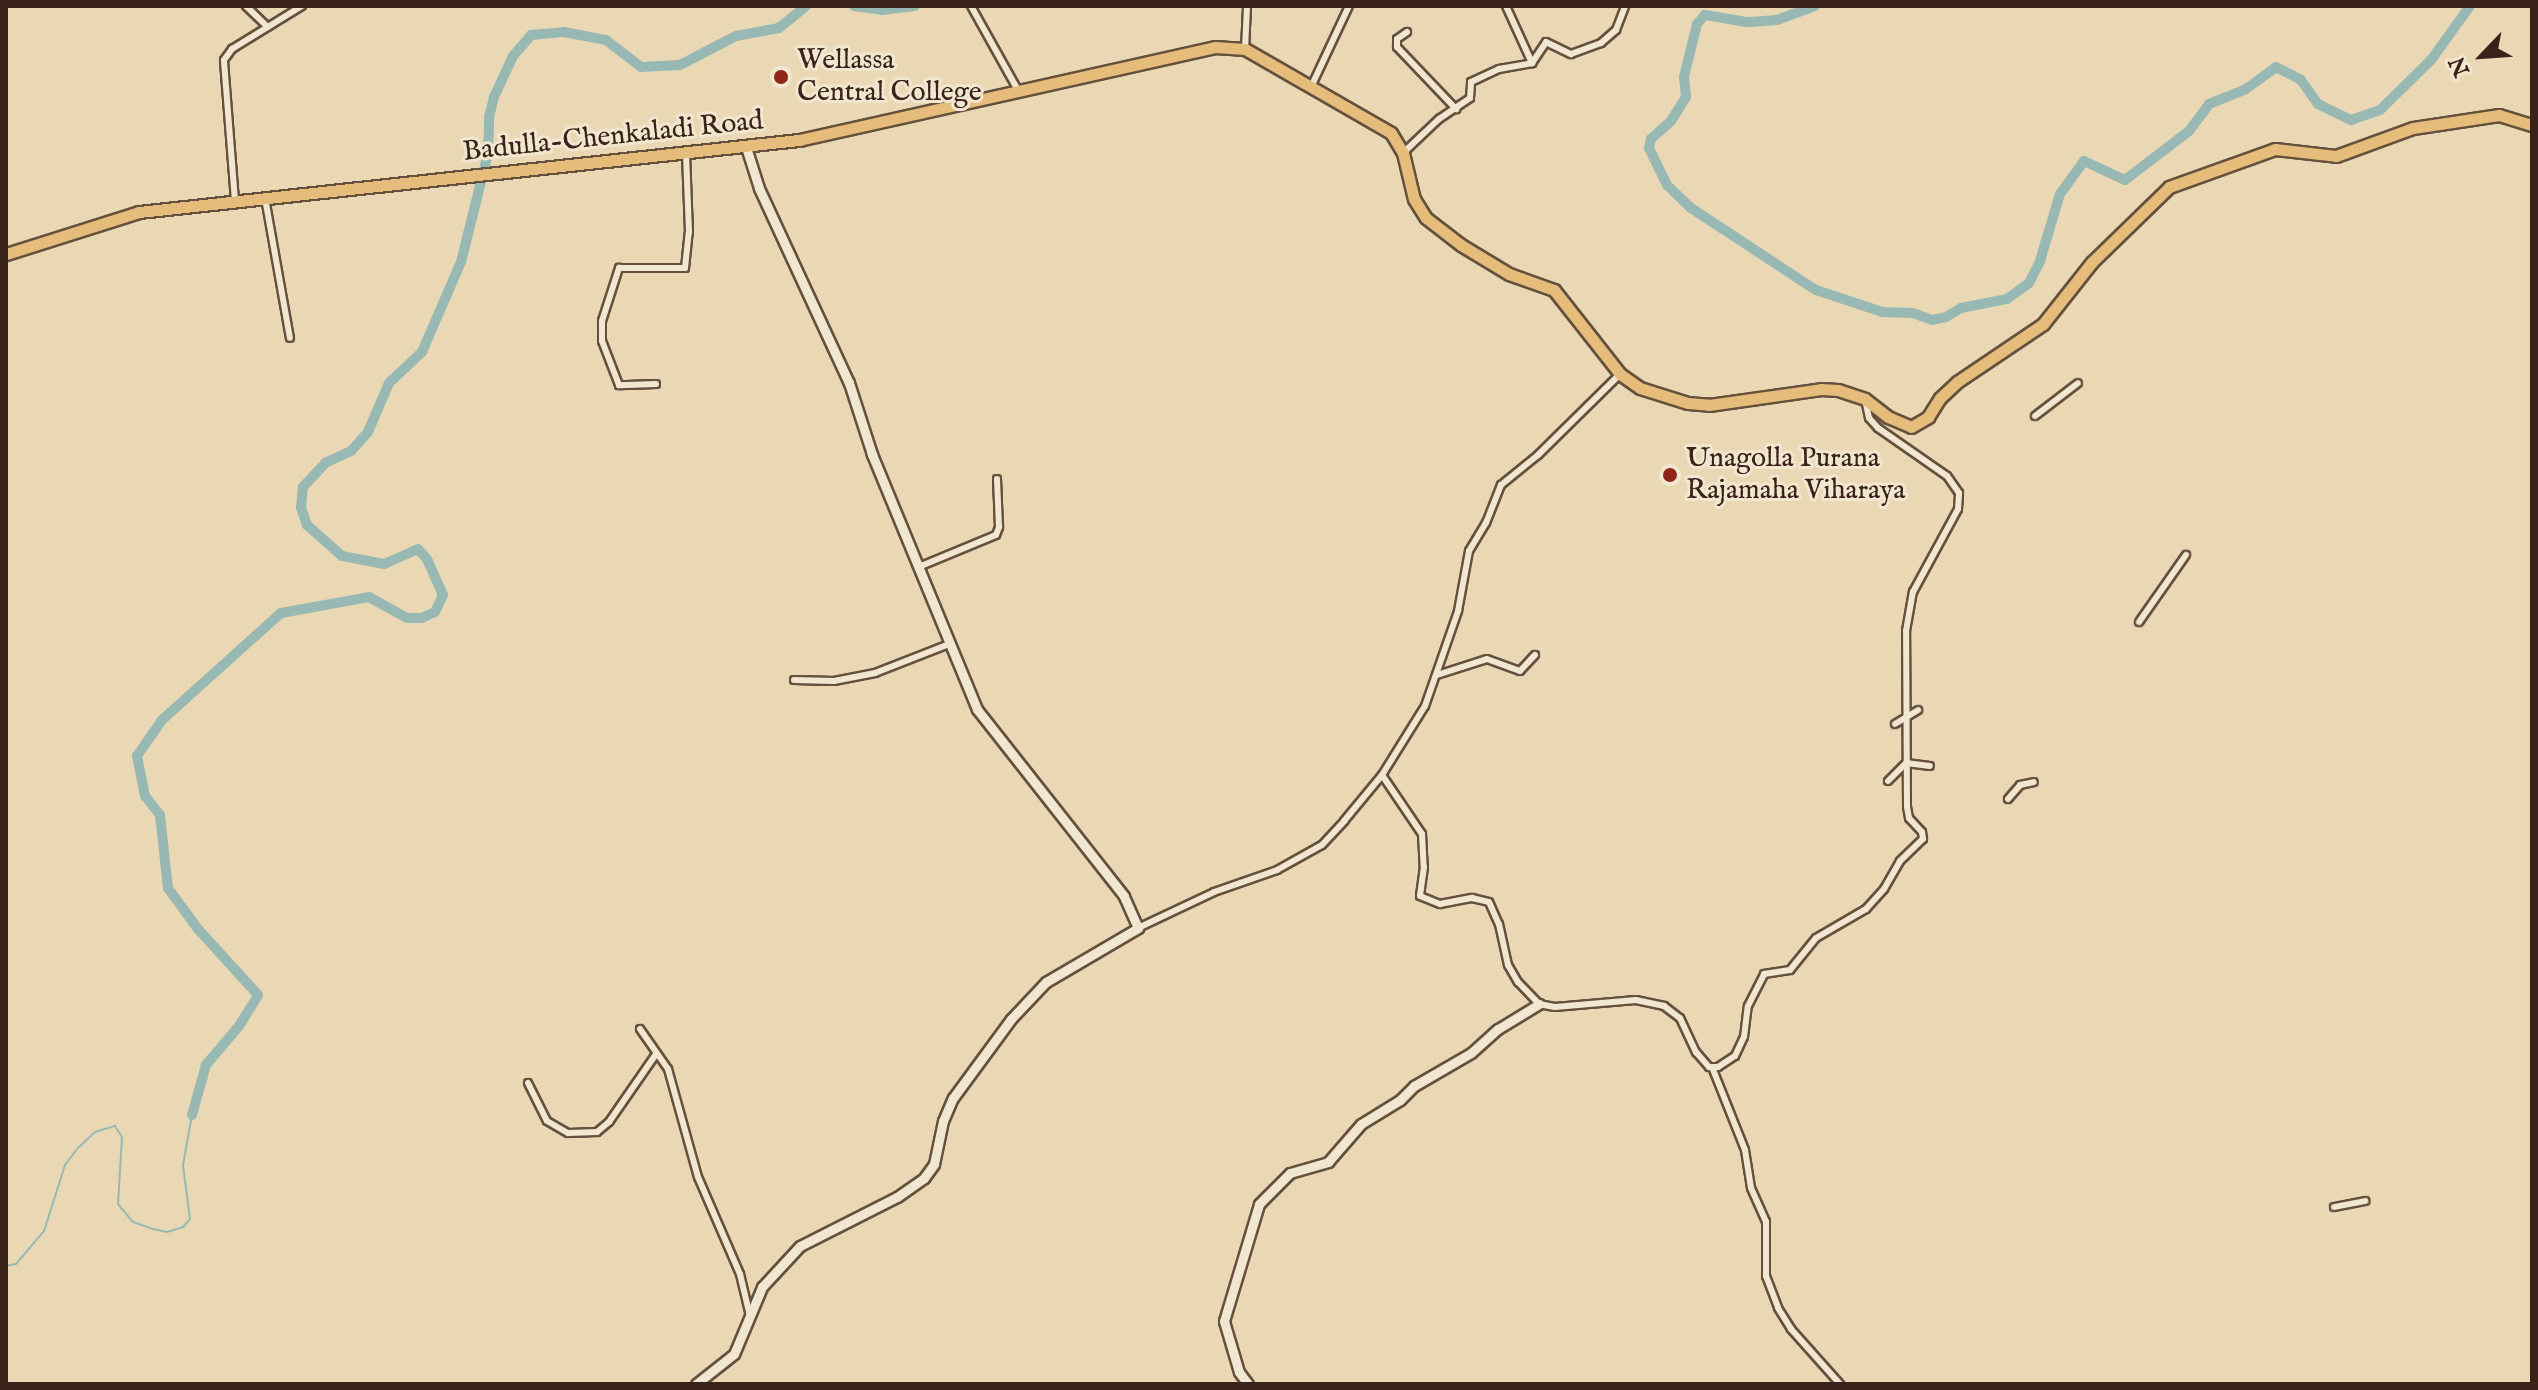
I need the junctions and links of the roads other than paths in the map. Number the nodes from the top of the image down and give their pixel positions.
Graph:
1 (246, 6) edge
2 (302, 6) edge
3 (971, 6) edge
4 (1247, 6) edge
5 (1349, 6) edge
6 (1506, 6) edge
7 (1625, 6) edge
8 (268, 27) junction
9 (1407, 32) dead end
10 (1245, 49) junction
11 (1532, 63) junction
12 (1311, 87) junction
13 (1019, 92) junction
14 (1456, 109) junction
15 (2532, 125) edge
16 (746, 147) junction
17 (686, 153) junction
18 (1403, 153) junction
19 (265, 198) junction
20 (235, 201) junction
21 (6, 254) edge
22 (290, 338) dead end
23 (1620, 374) junction
24 (2078, 383) dead end
25 (656, 384) dead end
26 (1865, 399) junction
27 (2035, 416) dead end
28 (997, 479) dead end
29 (2186, 555) dead end
30 (921, 566) junction
31 (2139, 622) dead end
32 (949, 644) junction
33 (1535, 655) dead end
34 (1437, 675) junction
35 (794, 680) dead end
36 (1918, 710) dead end
37 (1907, 714) junction
38 (1895, 724) dead end
39 (1906, 763) junction
40 (1930, 766) dead end
41 (1382, 775) junction
42 (1888, 781) dead end
43 (2034, 782) dead end
44 (2008, 799) dead end
45 (1138, 928) junction
46 (1539, 1004) junction
47 (640, 1029) dead end
48 (656, 1054) junction
49 (1712, 1067) junction
50 (528, 1083) dead end
51 (2365, 1201) dead end
52 (2334, 1207) dead end
53 (751, 1319) junction
54 (696, 1384) edge
55 (1248, 1384) edge
56 (1840, 1384) edge

1 - 8 street
2 - 8 street
3 - 13 street
4 - 10 street
5 - 12 street
6 - 11 street
7 - 11 street
8 - 20 street
9 - 14 street
10 - 12 highway
10 - 13 highway, Badulla-Chenkaladi Road
11 - 14 street
12 - 18 highway
13 - 16 highway, Badulla-Chenkaladi Road
14 - 18 street
15 - 26 highway
16 - 17 highway, Badulla-Chenkaladi Road
16 - 30 main road
17 - 19 highway, Badulla-Chenkaladi Road
17 - 25 street
18 - 23 highway
19 - 20 highway, Badulla-Chenkaladi Road
19 - 22 street
20 - 21 highway, Badulla-Chenkaladi Road
23 - 26 highway
23 - 34 street
24 - 27 street
26 - 37 street
28 - 30 street
29 - 31 street
30 - 32 main road
32 - 35 street
32 - 45 main road
33 - 34 street
34 - 41 street
36 - 37 street
37 - 38 street
37 - 39 street
39 - 40 street
39 - 42 street
39 - 49 street
41 - 45 street
41 - 46 street
43 - 44 street
45 - 53 main road
46 - 49 street
46 - 55 main road
47 - 48 street
48 - 50 street
48 - 53 street
49 - 56 street
51 - 52 street
53 - 54 main road

